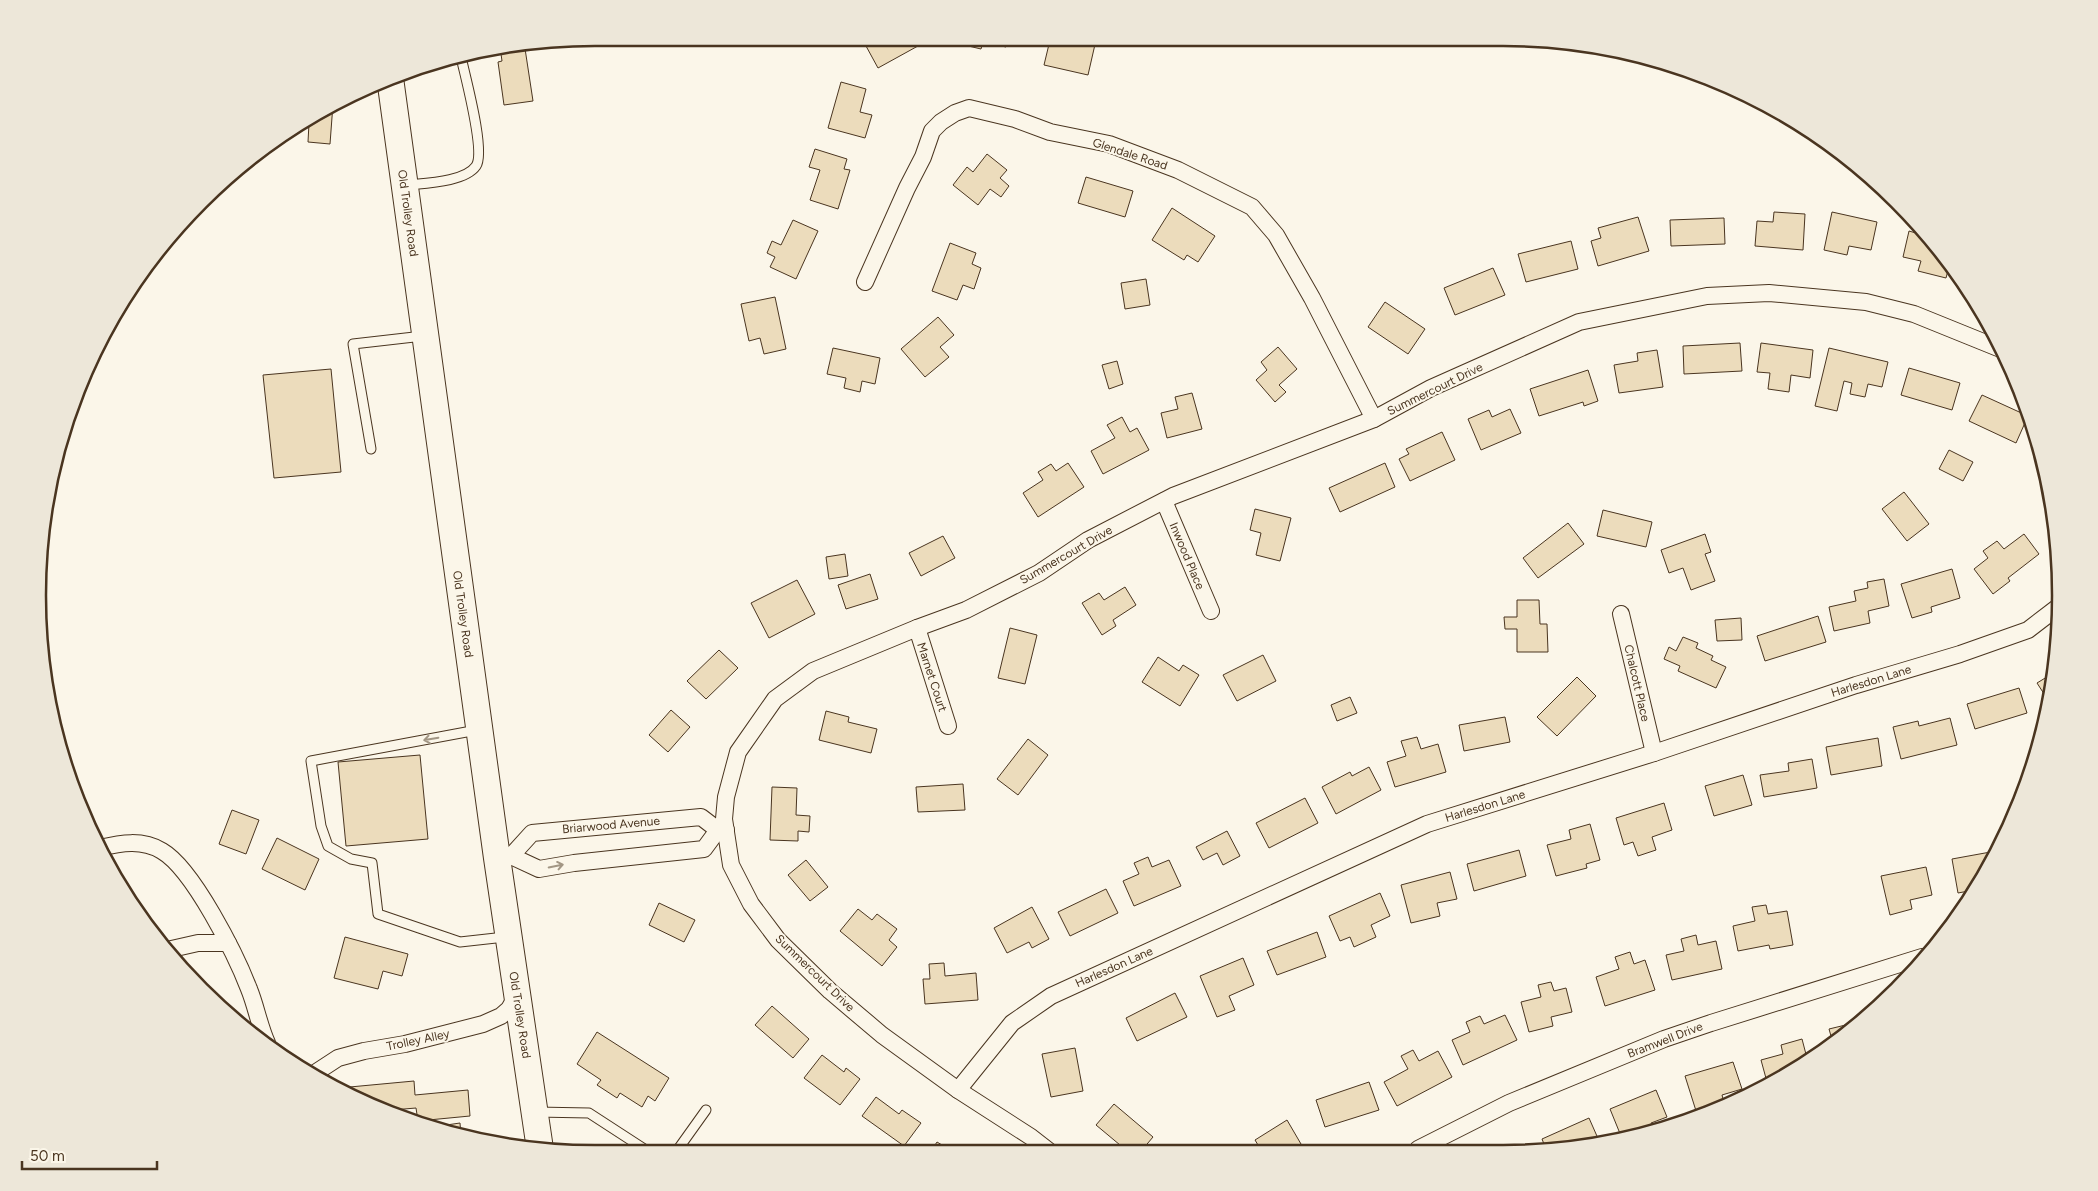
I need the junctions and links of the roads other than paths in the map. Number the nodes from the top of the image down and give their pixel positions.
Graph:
1 (461, 63) edge
2 (391, 86) edge
3 (404, 186) junction
4 (865, 282) dead end
5 (425, 335) junction
6 (1991, 345) edge
7 (1374, 419) junction
8 (371, 448) dead end
9 (1164, 501) junction
10 (1211, 611) dead end
11 (2052, 612) edge
12 (1621, 614) dead end
13 (917, 628) junction
14 (948, 726) dead end
15 (479, 730) junction
16 (1654, 753) junction
17 (722, 830) junction
18 (107, 846) edge
19 (504, 857) junction
20 (508, 937) junction
21 (228, 943) junction
22 (175, 948) edge
23 (1912, 961) edge
24 (517, 995) junction
25 (264, 1033) edge
26 (320, 1070) edge
27 (958, 1090) junction
28 (706, 1110) dead end
29 (536, 1112) junction
30 (539, 1142) edge
31 (637, 1145) edge
32 (681, 1145) edge
33 (1041, 1145) edge
34 (1426, 1145) edge

1 - 3 lane
2 - 3 main road, Old Trolley Road
3 - 5 main road, Old Trolley Road
4 - 7 street, Glendale Road
5 - 8 lane
5 - 15 main road, Old Trolley Road
6 - 7 street, Summercourt Drive
7 - 9 street, Summercourt Drive
9 - 10 street, Inwood Place
9 - 13 street, Summercourt Drive
11 - 16 street, Harlesdon Lane
12 - 16 street, Chalcott Place
13 - 14 street, Marnet Court
13 - 17 street, Summercourt Drive
15 - 19 main road, Old Trolley Road
15 -> 20 lane
16 - 27 street, Harlesdon Lane
19 -> 17 street
17 - 19 street, Briarwood Avenue
17 - 27 street, Summercourt Drive
18 - 21 street
19 - 20 main road, Old Trolley Road
20 - 24 main road, Old Trolley Road
21 - 22 street
21 - 25 street
23 - 34 street, Bramwell Drive
24 - 26 street, Trolley Alley
24 - 29 main road, Old Trolley Road
27 - 33 street, Summercourt Drive
28 - 32 lane
29 - 30 main road, Old Trolley Road
29 - 31 lane

